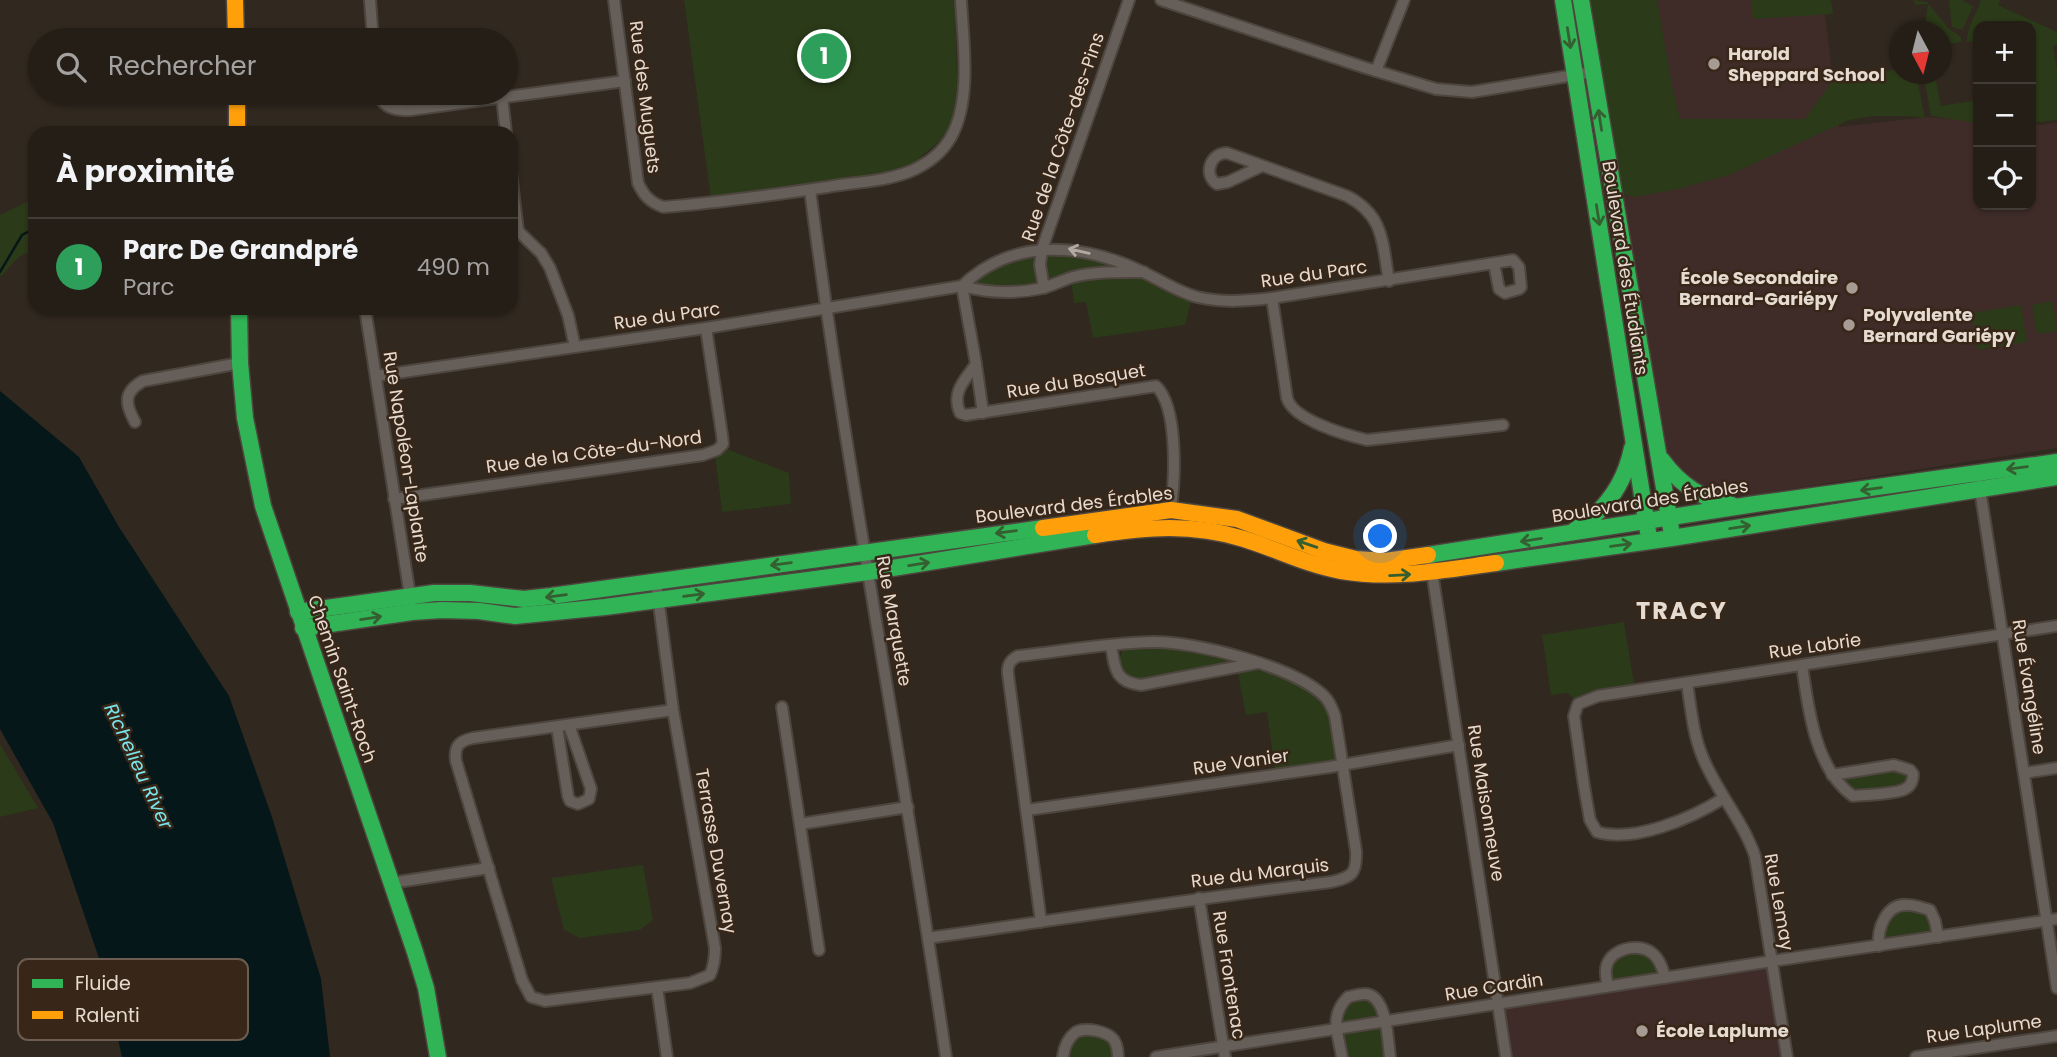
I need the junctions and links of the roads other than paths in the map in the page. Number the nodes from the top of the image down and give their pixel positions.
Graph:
1 (235, 0) edge
2 (370, 0) edge
3 (614, 0) edge
4 (961, 0) edge
5 (1129, 0) edge
6 (1161, 0) edge
7 (1404, 0) edge
8 (1563, 0) edge
9 (1581, 0) edge
10 (236, 28) edge
11 (372, 28) edge
12 (1376, 71) junction
13 (1592, 72) junction
14 (1575, 75) junction
15 (625, 81) junction
16 (518, 95) edge
17 (237, 105) edge
18 (385, 105) edge
19 (443, 105) edge
20 (503, 105) edge
21 (237, 126) edge
22 (505, 126) edge
23 (1262, 166) junction
24 (810, 190) junction
25 (518, 234) edge
26 (1042, 249) junction
27 (1494, 263) dead end
28 (1144, 272) junction
29 (1389, 281) junction
30 (962, 286) junction
31 (1044, 288) junction
32 (1272, 298) junction
33 (827, 309) junction
34 (239, 315) edge
35 (366, 315) edge
36 (706, 328) junction
37 (575, 347) junction
38 (240, 363) junction
39 (976, 364) junction
40 (376, 376) junction
41 (983, 414) junction
42 (135, 422) dead end
43 (1503, 425) dead end
44 (1633, 438) junction
45 (1658, 453) junction
46 (2057, 462) edge
47 (2057, 477) edge
48 (1979, 481) junction
49 (394, 499) junction
50 (1755, 504) junction
51 (1169, 518) junction
52 (1669, 518) junction
53 (1647, 522) junction
54 (1564, 534) junction
55 (1672, 538) junction
56 (1650, 541) junction
57 (865, 551) junction
58 (1430, 555) junction
59 (868, 572) junction
60 (1433, 573) junction
61 (656, 582) junction
62 (659, 600) junction
63 (411, 603) junction
64 (298, 612) junction
65 (2057, 626) edge
66 (303, 628) junction
67 (2004, 634) junction
68 (1111, 645) junction
69 (1260, 663) junction
70 (1802, 665) junction
71 (1687, 683) junction
72 (782, 707) dead end
73 (673, 710) junction
74 (569, 725) junction
75 (556, 727) junction
76 (1460, 746) junction
77 (1342, 765) junction
78 (2057, 768) edge
79 (2025, 773) junction
80 (1832, 775) junction
81 (1724, 798) junction
82 (908, 807) junction
83 (1027, 810) junction
84 (800, 824) junction
85 (489, 868) junction
86 (391, 883) junction
87 (1199, 898) junction
88 (2052, 920) edge
89 (1041, 922) junction
90 (1938, 937) junction
91 (928, 938) junction
92 (1879, 946) junction
93 (819, 950) dead end
94 (1772, 961) junction
95 (1665, 978) junction
96 (1608, 986) junction
97 (657, 987) junction
98 (2057, 988) edge
99 (1498, 1004) junction
100 (1385, 1021) junction
101 (1337, 1029) junction
102 (2057, 1036) edge
103 (1224, 1052) edge
104 (438, 1057) edge
105 (667, 1057) edge
106 (946, 1057) edge
107 (1063, 1057) edge
108 (1118, 1057) edge
109 (1156, 1057) edge
110 (1342, 1057) edge
111 (1391, 1057) edge
112 (1506, 1057) edge
113 (1787, 1057) edge
114 (1916, 1057) edge

1 - 10 street
2 - 11 street
3 - 15 street, Rue des Muguets
4 - 24 street, Rue des Muguets
5 - 26 street, Rue de la Côte-des-Pins
6 - 12 street
7 - 12 street
8 -> 14 street, Boulevard des Étudiants
9 - 13 street, Boulevard des Étudiants
12 - 14 street
13 - 14 street
45 -> 13 street, Boulevard des Étudiants
14 -> 44 street, Boulevard des Étudiants
15 - 16 street
15 - 24 street, Rue des Muguets
17 - 21 street
18 - 19 street
20 - 22 street
23 - 23 street
23 - 29 street
24 - 33 street, Rue Marquette
25 - 37 street
28 -> 26 street, Rue du Parc
26 - 30 street, Rue du Parc
26 - 31 street, Rue de la Côte-des-Pins
27 - 29 street, Rue du Parc
28 - 31 street, Rue du Parc
28 - 32 street, Rue du Parc
29 - 32 street, Rue du Parc
30 - 31 street, Rue du Parc
30 - 33 street, Rue du Parc
30 - 39 street, Rue du Bosquet
32 - 43 street
33 - 36 street, Rue du Parc
33 - 57 street, Rue Marquette
34 - 38 street, Chemin Saint-Roch
35 - 40 street, Rue Napoléon-Laplante
36 - 37 street, Rue du Parc
36 - 49 street, Rue de la Côte-du-Nord
37 - 40 street, Rue du Parc
38 - 42 street
38 - 64 street, Chemin Saint-Roch
39 - 41 street, Rue du Bosquet
39 - 41 street
40 - 49 street, Rue Napoléon-Laplante
41 - 51 street, Rue du Bosquet
44 - 53 street, Boulevard des Étudiants
44 - 54 street
45 - 50 street
45 - 52 street, Boulevard des Étudiants
46 -> 48 street, Boulevard des Érables
47 - 48 street, Boulevard des Érables
48 -> 50 street, Boulevard des Érables
55 -> 48 street, Boulevard des Érables
48 - 67 street, Rue Évangéline
49 - 63 street, Rue Napoléon-Laplante
50 - 52 street, Boulevard des Érables
51 -> 57 street, Boulevard des Érables
58 -> 51 street, Boulevard des Érables
59 -> 51 street, Boulevard des Érables
51 -> 60 street, Boulevard des Érables
52 - 53 street, Boulevard des Érables
52 - 55 street, Boulevard des Étudiants
53 - 54 street, Boulevard des Érables
53 - 56 street, Boulevard des Étudiants
54 -> 58 street, Boulevard des Érables
55 - 56 street, Boulevard des Érables
60 -> 56 street, Boulevard des Érables
57 - 59 street, Rue Marquette
57 -> 61 street, Boulevard des Érables
58 - 60 street, Rue Maisonneuve
62 -> 59 street, Boulevard des Érables
59 - 82 street, Rue Marquette
60 - 76 street, Rue Maisonneuve
61 - 62 street, Terrasse Duvernay
61 -> 63 street, Boulevard des Érables
62 - 63 street, Boulevard des Érables
62 - 73 street, Terrasse Duvernay
63 - 64 street, Boulevard des Érables
66 -> 63 street, Boulevard des Érables
64 - 66 street, Chemin Saint-Roch
65 - 67 street, Rue Labrie
66 - 86 street, Chemin Saint-Roch
67 - 70 street, Rue Labrie
67 - 79 street, Rue Évangéline
68 - 69 street, Rue du Marquis
68 - 69 street
68 - 83 street, Rue du Marquis
69 - 77 street, Rue du Marquis
70 - 71 street, Rue Labrie
70 - 80 street
71 - 81 street, Rue Lemay
71 - 81 street, Rue Labrie
72 - 84 street
73 - 74 street, Terrasse Duvernay
73 - 97 street, Terrasse Duvernay
74 - 75 street, Terrasse Duvernay
74 - 75 street
75 - 85 street, Terrasse Duvernay
76 - 77 street, Rue Vanier
76 - 99 street, Rue Maisonneuve
77 - 83 street, Rue Vanier
77 - 87 street, Rue du Marquis
78 - 79 street
79 - 88 street, Rue Évangéline
80 - 80 street
81 - 94 street, Rue Lemay
82 - 84 street
82 - 91 street, Rue Marquette
83 - 89 street, Rue du Marquis
84 - 93 street
85 - 86 street
85 - 97 street, Terrasse Duvernay
86 - 104 street, Chemin Saint-Roch
87 - 89 street, Rue du Marquis
87 - 103 street, Rue Frontenac
88 - 90 street, Rue Cardin
88 - 98 street, Rue Évangéline
89 - 91 street, Rue du Marquis
90 - 92 street, Rue Cardin
90 - 92 street
91 - 106 street, Rue Marquette
92 - 94 street, Rue Cardin
94 - 95 street, Rue Cardin
94 - 113 street, Rue Lemay
95 - 96 street, Rue Cardin
95 - 96 street
96 - 99 street, Rue Cardin
97 - 105 street
99 - 100 street, Rue Cardin
99 - 112 street, Rue Maisonneuve
100 - 101 street, Rue Cardin
100 - 101 street
100 - 111 street
101 - 103 street, Rue Cardin
101 - 110 street
102 - 114 street, Rue Laplume
103 - 109 street, Rue Cardin
107 - 108 street

